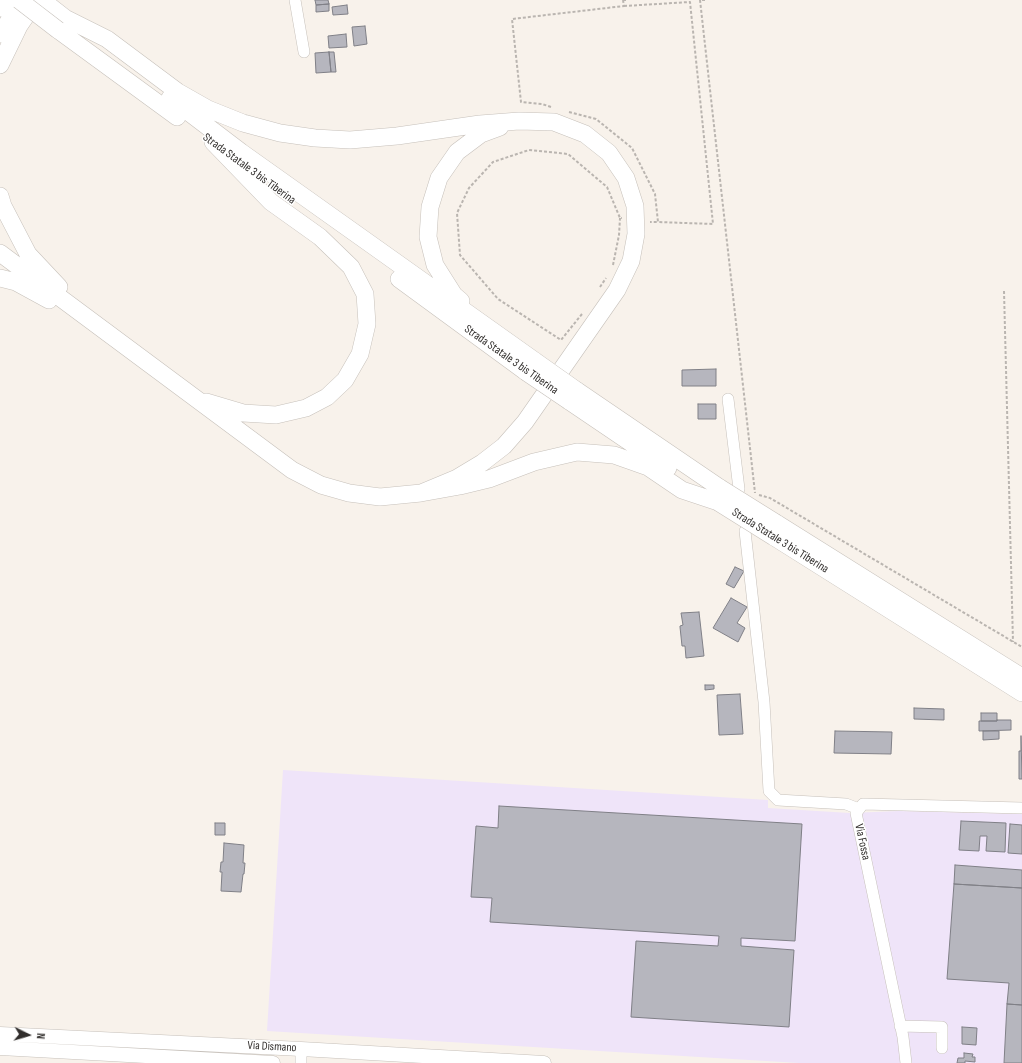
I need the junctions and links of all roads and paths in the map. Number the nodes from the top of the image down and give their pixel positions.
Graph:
1 (6, 0) edge
2 (19, 0) edge
3 (23, 0) edge
4 (37, 0) edge
5 (42, 0) edge
6 (295, 0) edge
7 (623, 0) edge
8 (628, 0) edge
9 (705, 0) edge
10 (624, 6) junction
11 (0, 8) edge
12 (62, 24) junction
13 (0, 34) edge
14 (304, 52) dead end
15 (0, 65) edge
16 (557, 108) dead end
17 (565, 111) dead end
18 (519, 121) junction
19 (212, 142) junction
20 (0, 196) edge
21 (628, 219) junction
22 (658, 222) junction
23 (0, 253) edge
24 (612, 268) dead end
25 (609, 274) dead end
26 (0, 278) edge
27 (598, 291) dead end
28 (1004, 291) dead end
29 (582, 313) dead end
30 (90, 321) junction
31 (531, 366) junction
32 (193, 397) junction
33 (728, 399) dead end
34 (739, 489) joint
35 (421, 493) junction
36 (755, 494) junction
37 (719, 495) junction
38 (775, 530) junction
39 (745, 532) dead end
40 (1013, 642) junction
41 (1022, 647) edge
42 (1022, 677) edge
43 (1022, 693) edge
44 (1022, 808) edge
45 (859, 809) junction
46 (902, 1032) junction
47 (0, 1034) edge
48 (0, 1048) edge
49 (942, 1048) dead end
50 (302, 1049) junction
51 (273, 1063) edge
52 (301, 1063) edge
53 (544, 1063) edge
54 (899, 1063) edge
55 (906, 1063) edge

1 - 11 highway
2 - 12 highway, Strada Statale 3 bis Tiberina, bridge
3 - 13 highway
4 - 15 highway
5 - 12 highway, Strada Statale 3 bis Tiberina
6 - 14 street
7 - 8 path
7 - 10 path
9 - 36 path
10 - 16 path
10 - 22 path
12 - 18 highway
12 - 19 highway, Strada Statale 3 bis Tiberina
12 - 31 highway, Strada Statale 3 bis Tiberina
17 - 22 path
18 - 21 highway
18 - 31 highway
19 - 31 highway, Strada Statale 3 bis Tiberina
19 - 32 highway
20 - 30 highway
21 - 22 path
21 - 24 path
21 - 29 path
21 - 35 highway
23 - 30 highway
25 - 27 path
26 - 30 highway
28 - 40 path
30 - 32 highway
31 - 37 highway, Strada Statale 3 bis Tiberina, bridge
32 - 35 highway
33 - 34 street
34 - 36 path
35 - 37 highway
36 - 40 path
37 - 38 highway, Strada Statale 3 bis Tiberina, bridge
38 - 42 highway, Strada Statale 3 bis Tiberina
38 - 43 highway, Strada Statale 3 bis Tiberina
39 - 45 street
40 - 41 path
44 - 45 street, Via Fossa
45 - 46 street, Via Fossa
46 - 49 street
46 - 54 street, Via Fossa
46 - 55 street, Via Fossa
47 - 50 main road, Via Dismano
48 - 51 main road, Via Dismano
50 - 52 street
50 - 53 main road, Via Dismano

